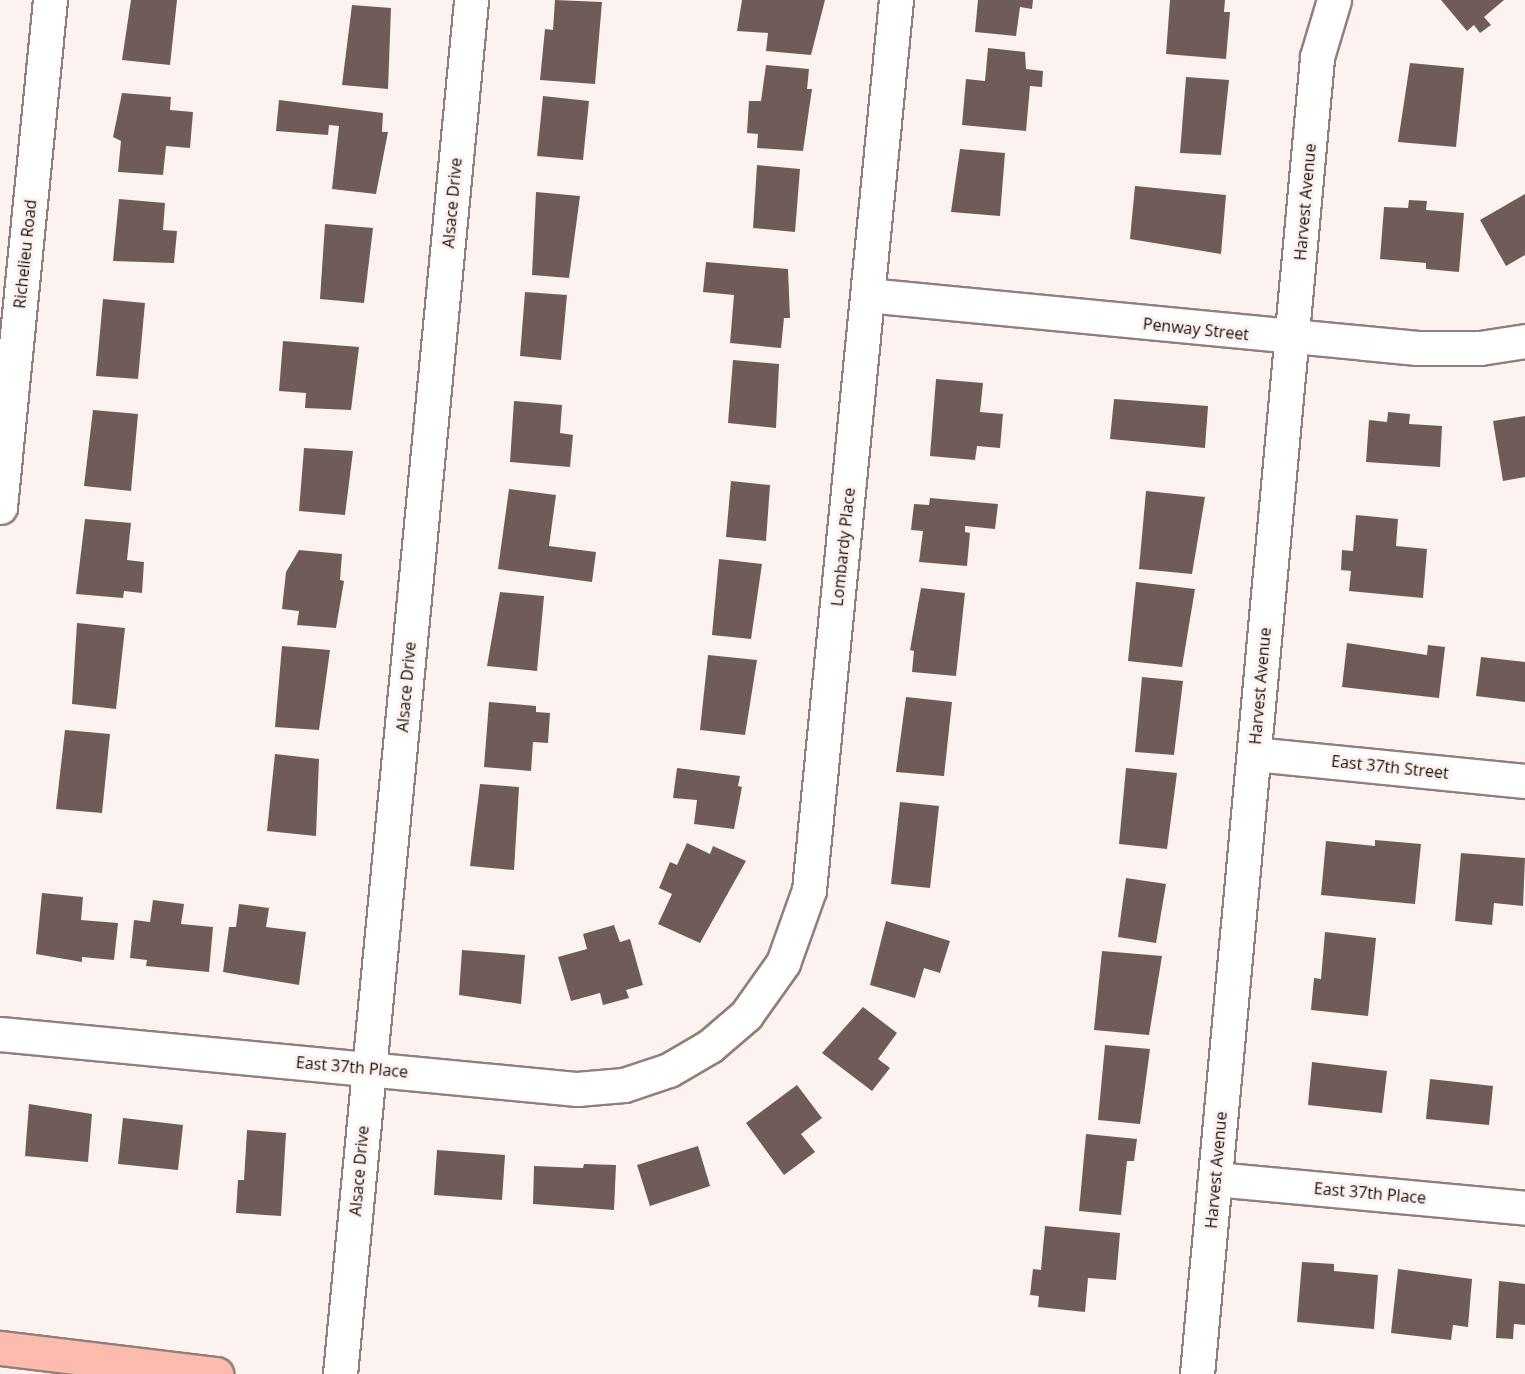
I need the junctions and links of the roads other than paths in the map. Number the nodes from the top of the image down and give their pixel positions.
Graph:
1 (50, 0) edge
2 (471, 0) edge
3 (896, 0) edge
4 (1334, 0) edge
5 (867, 295) junction
6 (1292, 339) junction
7 (1525, 341) edge
8 (0, 507) edge
9 (1254, 754) junction
10 (1525, 781) edge
11 (0, 1034) edge
12 (697, 1055) joint
13 (369, 1068) junction
14 (1215, 1179) junction
15 (1525, 1208) edge
16 (0, 1348) edge
17 (170, 1371) edge
18 (216, 1374) edge
19 (340, 1374) edge
20 (1197, 1374) edge

1 - 8 street, Richelieu Road
2 - 13 street, Alsace Drive
3 - 5 street, Lombardy Place
4 - 6 street, Harvest Avenue
5 - 6 street, Penway Street
5 - 12 street, Lombardy Place
6 - 7 street, Penway Street
6 - 9 street, Harvest Avenue
9 - 10 street, East 37th Street
9 - 14 street, Harvest Avenue
11 - 13 street, East 37th Place
12 - 13 street, East 37th Place
13 - 19 street, Alsace Drive
14 - 15 street, East 37th Place
14 - 20 street, Harvest Avenue
16 - 17 main road
17 - 18 main road

